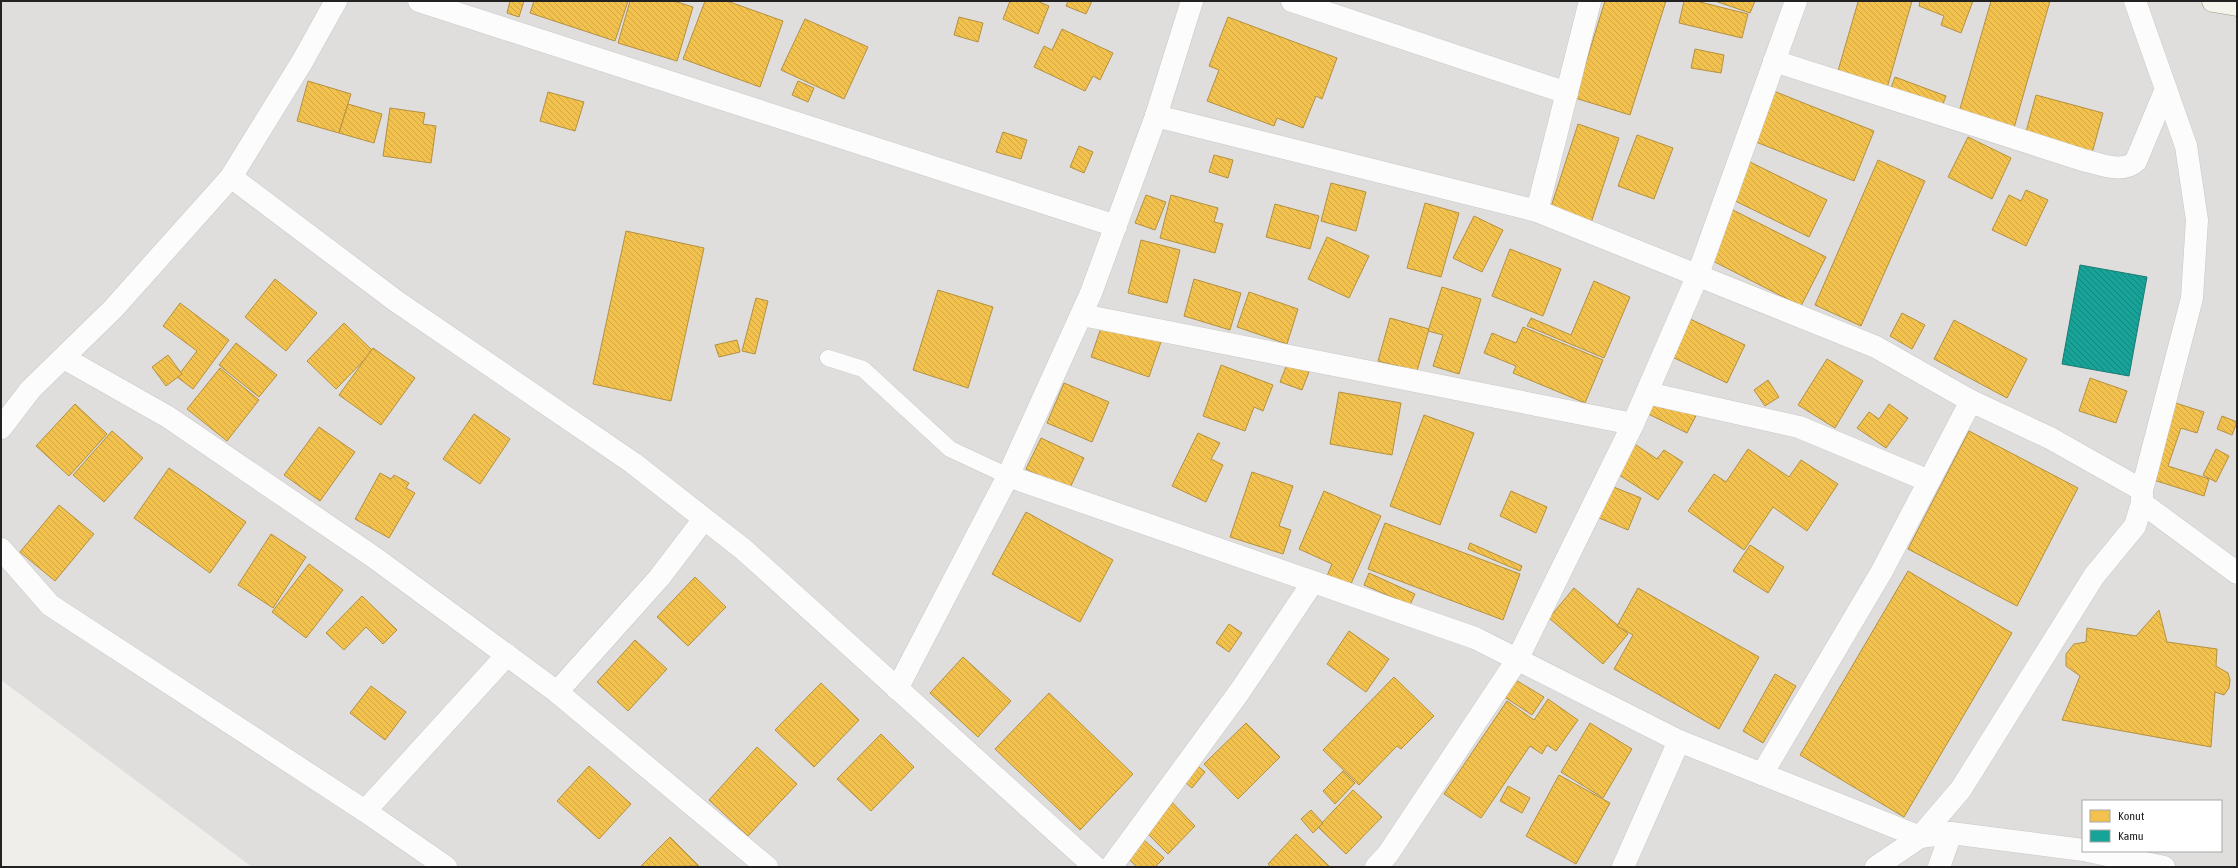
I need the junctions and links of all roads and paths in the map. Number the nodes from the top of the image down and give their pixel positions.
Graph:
1 (336, 1) edge
2 (419, 1) edge
3 (1192, 1) edge
4 (1292, 1) edge
5 (1590, 1) edge
6 (1796, 1) edge
7 (2135, 1) edge
8 (2213, 1) edge
9 (2237, 6) edge
10 (1774, 61) junction
11 (2166, 89) junction
12 (1567, 93) junction
13 (1156, 116) junction
14 (231, 177) junction
15 (1537, 211) junction
16 (1116, 226) junction
17 (1697, 277) junction
18 (1082, 315) junction
19 (64, 358) junction
20 (828, 358) dead end
21 (1646, 393) junction
22 (1971, 401) junction
23 (1633, 424) junction
24 (1, 428) edge
25 (1008, 476) junction
26 (1929, 480) junction
27 (2142, 496) junction
28 (704, 519) junction
29 (1, 549) edge
30 (2237, 572) edge
31 (1313, 582) junction
32 (507, 655) junction
33 (1517, 660) junction
34 (897, 689) junction
35 (557, 692) junction
36 (1679, 741) junction
37 (1762, 774) junction
38 (365, 811) junction
39 (1951, 833) junction
40 (1920, 837) junction
41 (2082, 850) edge
42 (2088, 852) edge
43 (2093, 852) edge
44 (446, 867) edge
45 (767, 867) edge
46 (1095, 867) edge
47 (1110, 867) edge
48 (1376, 867) edge
49 (1624, 867) edge
50 (1876, 867) edge
51 (1939, 867) edge
52 (2082, 867) edge
53 (2164, 867) edge

1 - 14 street
2 - 16 street
3 - 13 street
4 - 12 street
5 - 12 street
6 - 10 street
7 - 11 street
8 - 9 main road
10 - 11 street
10 - 17 street
11 - 27 street
12 - 15 street
13 - 15 street
13 - 16 street
14 - 19 street
14 - 28 street
15 - 17 street
16 - 18 street
17 - 21 street
17 - 22 street
18 - 23 street
18 - 25 street
19 - 24 street
19 - 32 street
20 - 25 lane
21 - 23 street
21 - 26 street
22 - 26 street
22 - 27 street
23 - 33 street
25 - 31 street
25 - 34 street
26 - 37 street
27 - 30 street
27 - 40 street
28 - 34 street
28 - 35 street
29 - 38 street
31 - 33 street
31 - 47 street
32 - 35 street
32 - 38 street
33 - 36 street
33 - 48 street
34 - 46 street
35 - 45 street
36 - 37 street
36 - 49 street
37 - 40 street
38 - 44 street
39 - 40 street
39 - 41 street
39 - 51 street
40 - 50 street
42 - 52 street
43 - 53 street

